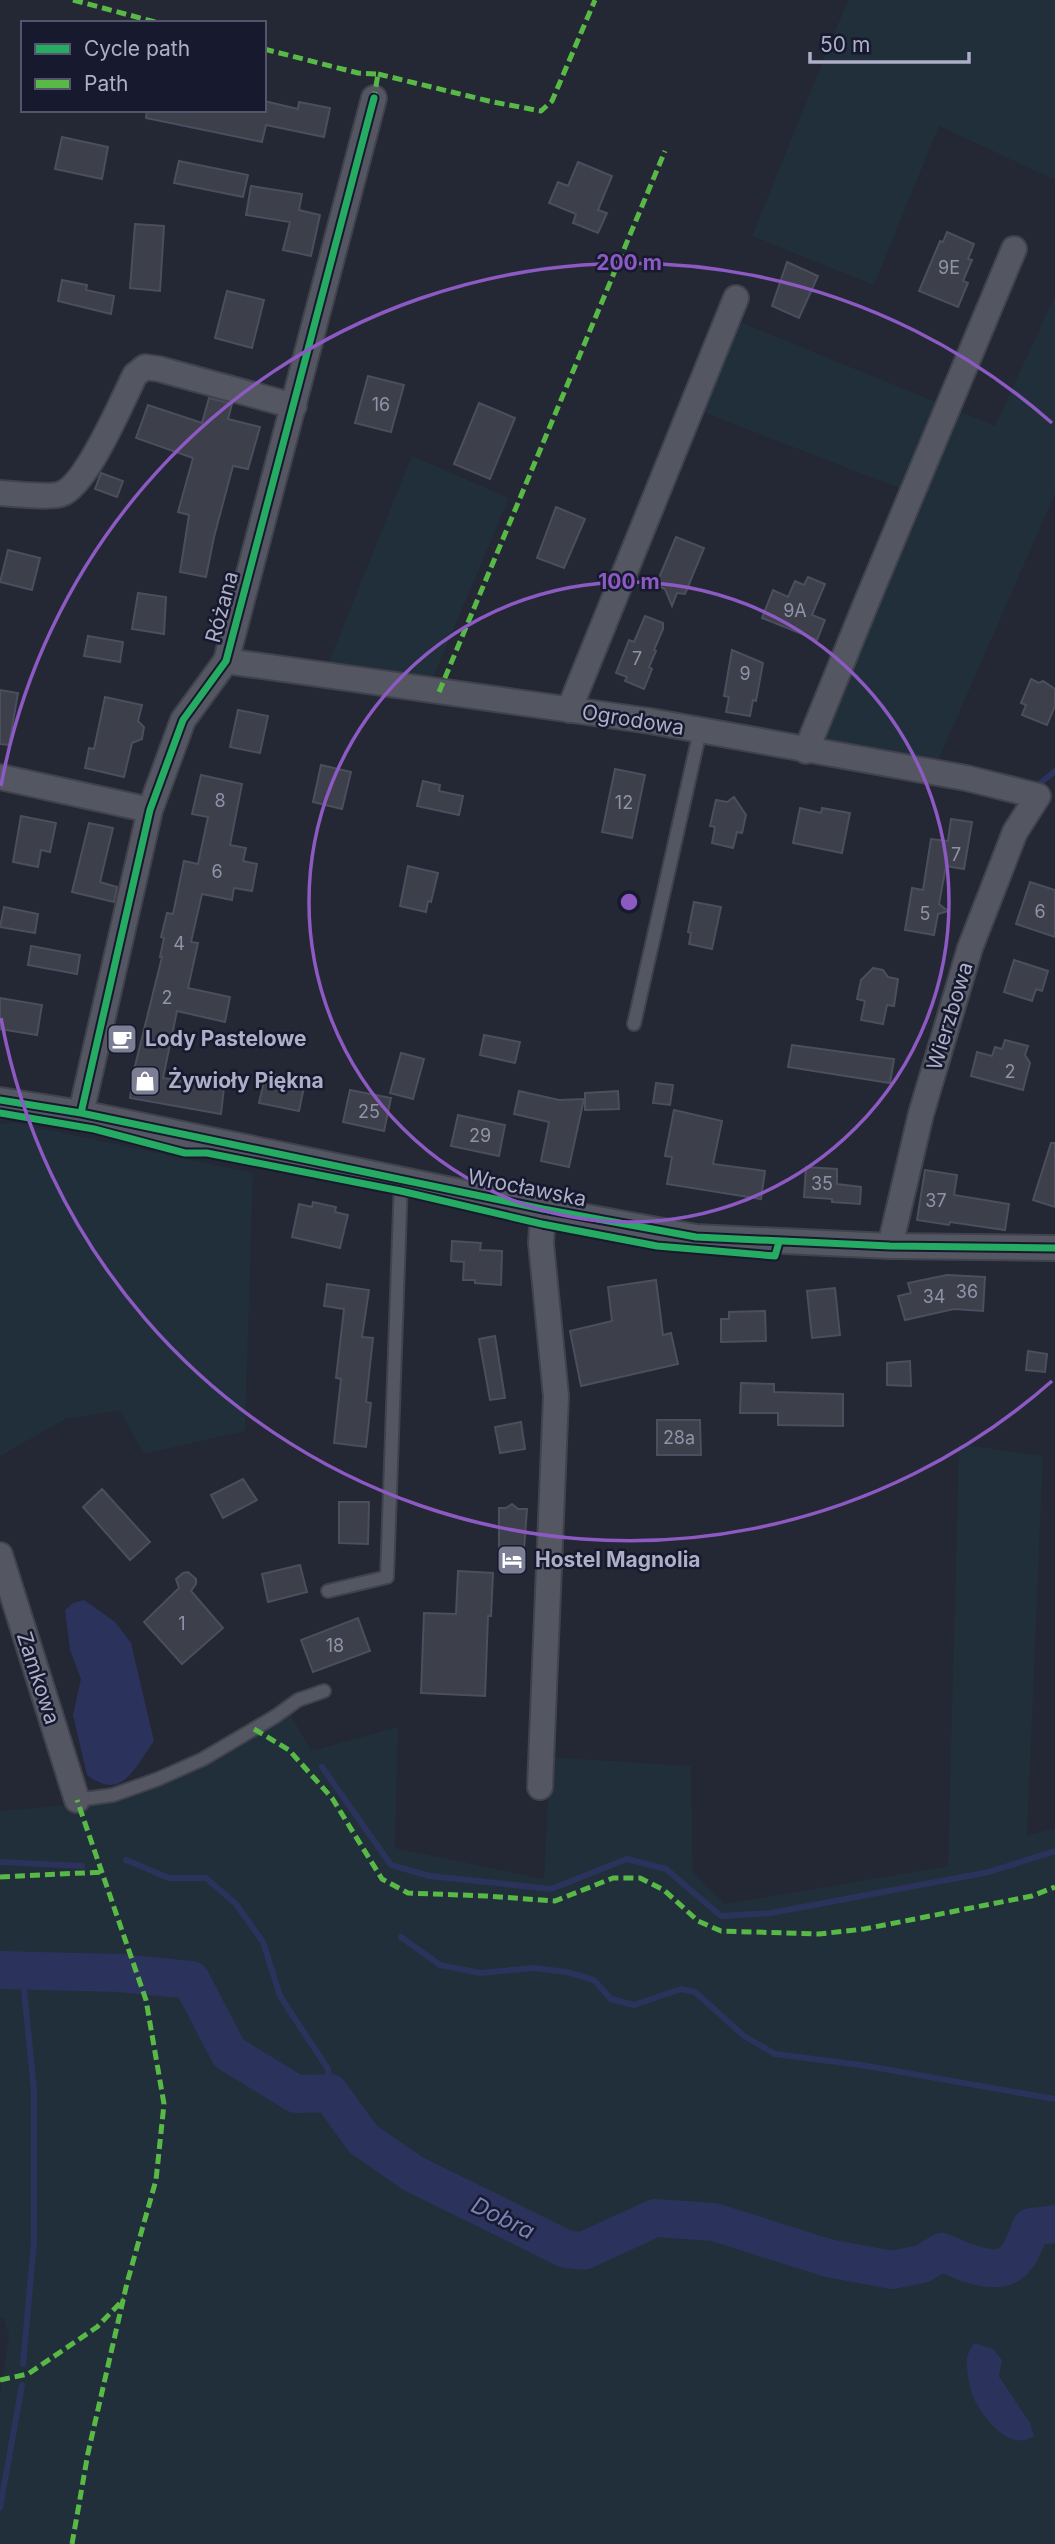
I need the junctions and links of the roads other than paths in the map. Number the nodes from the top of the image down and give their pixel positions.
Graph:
1 (374, 98) dead end
2 (1014, 249) dead end
3 (736, 298) dead end
4 (294, 406) junction
5 (0, 493) edge
6 (226, 661) junction
7 (569, 710) junction
8 (700, 731) junction
9 (806, 751) junction
10 (0, 777) edge
11 (1046, 792) edge
12 (150, 810) junction
13 (634, 1024) dead end
14 (0, 1100) edge
15 (81, 1113) junction
16 (401, 1180) junction
17 (543, 1209) junction
18 (890, 1246) junction
19 (1055, 1248) edge
20 (0, 1555) edge
21 (328, 1591) dead end
22 (324, 1691) dead end
23 (540, 1787) dead end
24 (77, 1800) joint

1 - 4 street, Różana
2 - 9 street
3 - 7 street
4 - 5 street
4 - 6 street, Różana
6 - 7 street, Ogrodowa
6 - 12 street, Różana
7 - 8 street, Ogrodowa
8 - 9 street, Ogrodowa
8 - 13 lane
9 - 11 street, Ogrodowa
10 - 12 street
11 - 18 street, Wierzbowa
12 - 15 street, Różana
14 - 15 street, Wrocławska
15 - 16 street, Wrocławska
16 - 17 street, Wrocławska
16 - 21 lane
17 - 18 street, Wrocławska
17 - 23 street
18 - 19 street, Wrocławska
20 - 24 street, Zamkowa
22 - 24 lane

